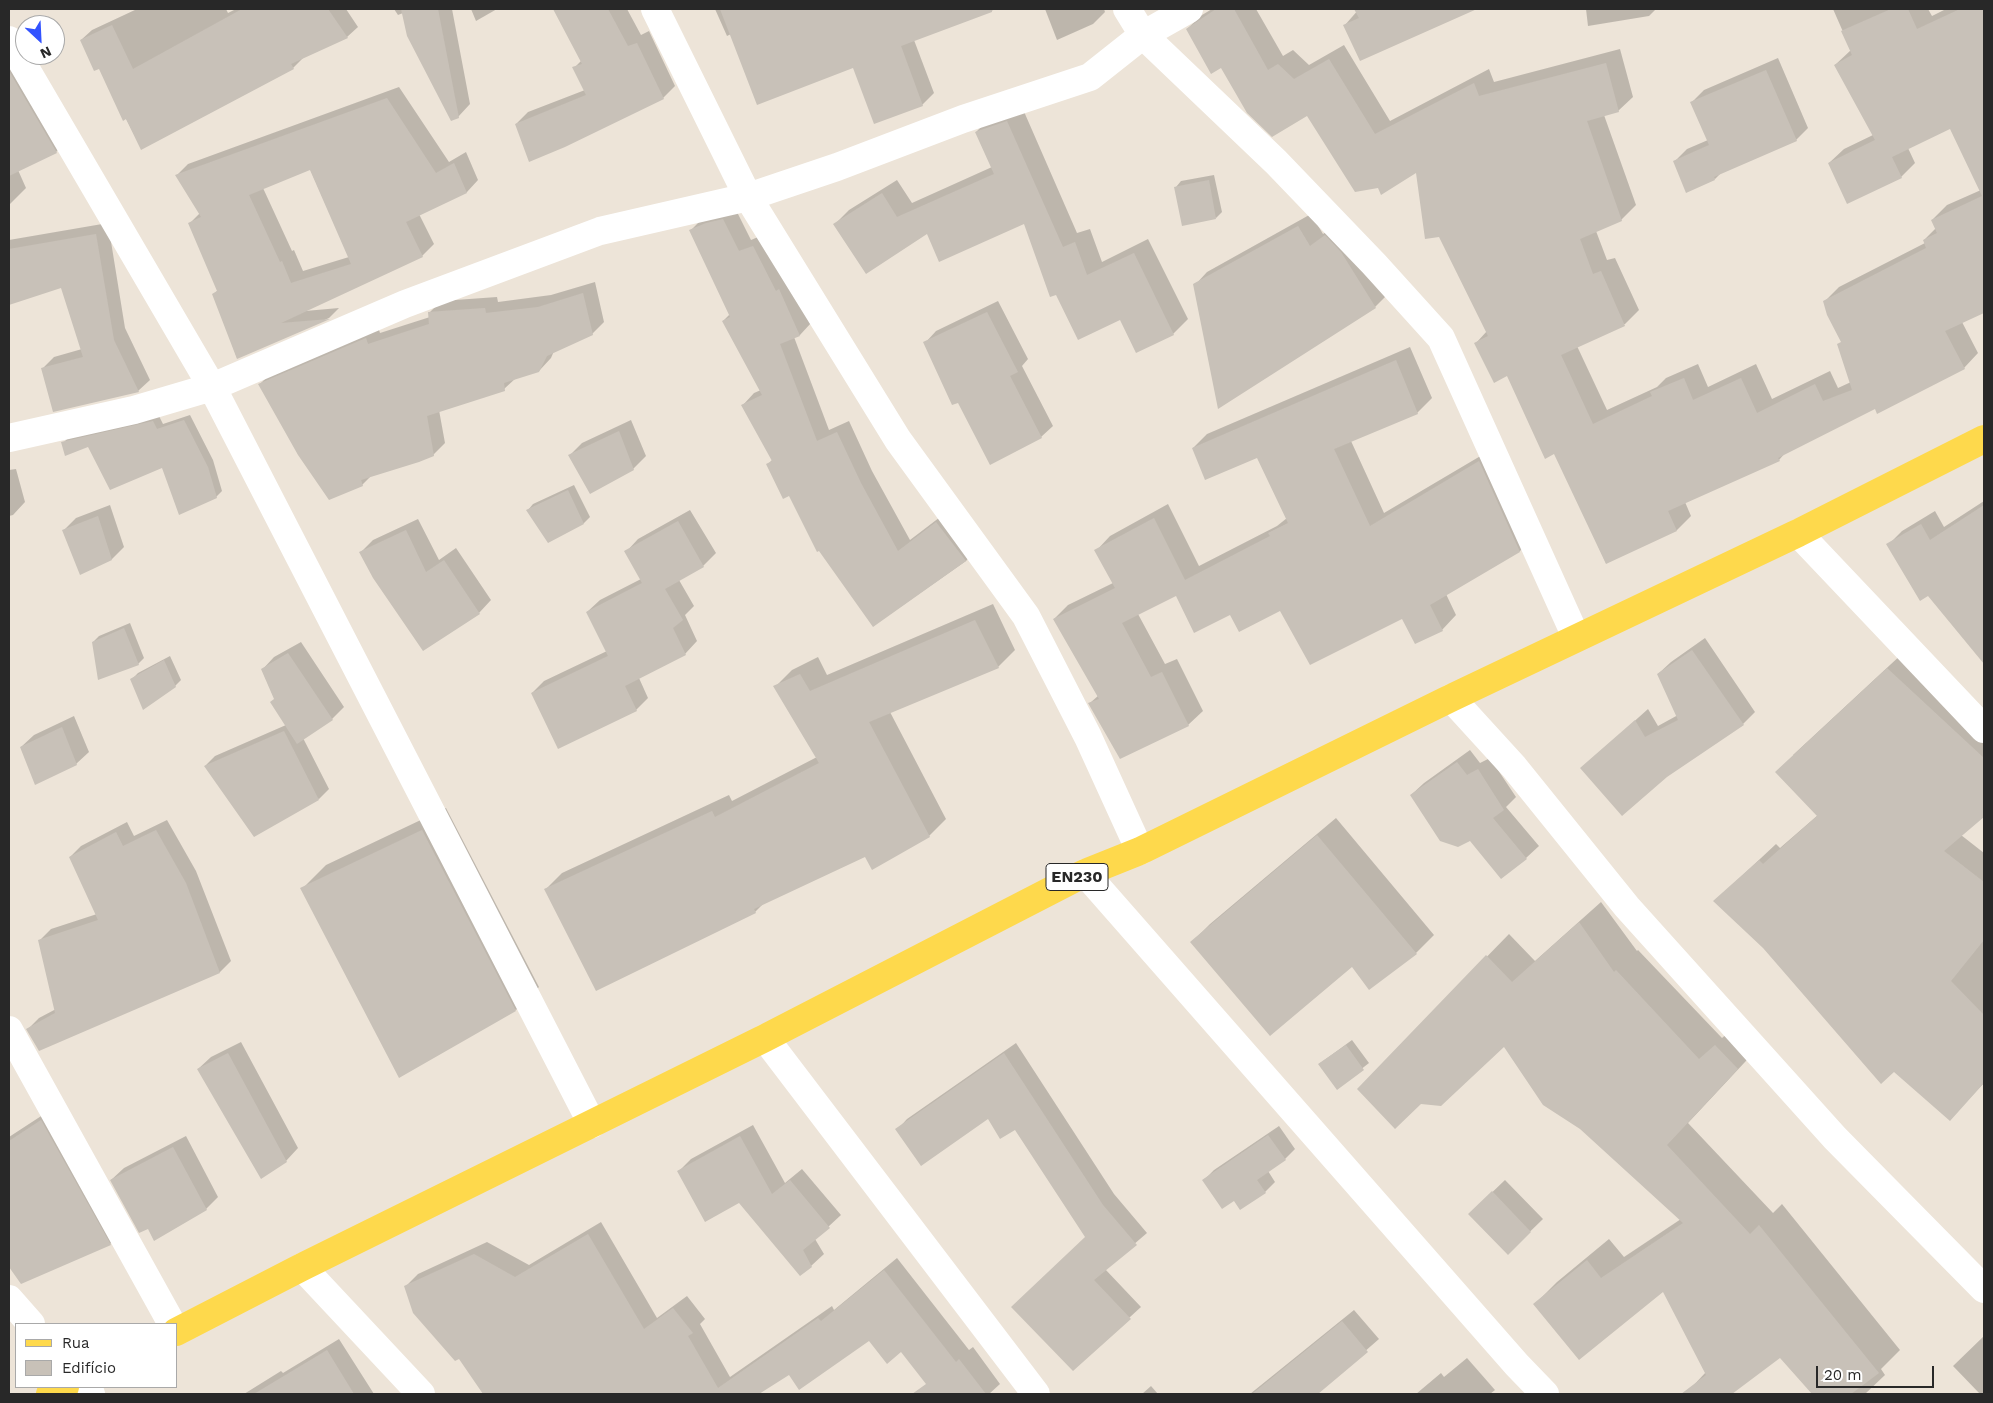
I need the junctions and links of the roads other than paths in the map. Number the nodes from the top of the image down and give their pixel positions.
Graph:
1 (655, 9) edge
2 (1127, 9) edge
3 (1189, 9) edge
4 (1143, 35) junction
5 (9, 40) edge
6 (748, 197) junction
7 (212, 387) junction
8 (9, 438) edge
9 (1984, 439) edge
10 (1798, 533) junction
11 (1576, 637) junction
12 (1450, 698) junction
13 (1984, 729) edge
14 (1140, 851) junction
15 (1085, 873) junction
16 (9, 1030) edge
17 (765, 1038) junction
18 (592, 1124) junction
19 (302, 1267) junction
20 (1984, 1288) edge
21 (9, 1299) edge
22 (30, 1323) edge
23 (171, 1323) edge
24 (178, 1331) edge
25 (63, 1388) edge
26 (50, 1394) edge
27 (421, 1394) edge
28 (1036, 1394) edge
29 (1545, 1394) edge

1 - 6 street
2 - 4 street
3 - 4 street
4 - 6 street
4 - 11 street
5 - 7 street
6 - 7 street
6 - 14 street
7 - 8 street
7 - 18 street
9 - 10 main road, EN230
10 - 11 main road, EN230
10 - 13 street
11 - 12 main road, EN230
12 - 14 main road, EN230
12 - 20 street
14 - 15 main road, EN230
15 - 17 main road, EN230
15 - 29 street
16 - 23 street
17 - 18 main road, EN230
17 - 28 street
18 - 19 main road, EN230
19 - 24 main road, EN230
19 - 27 street
21 - 22 street
25 - 26 main road

